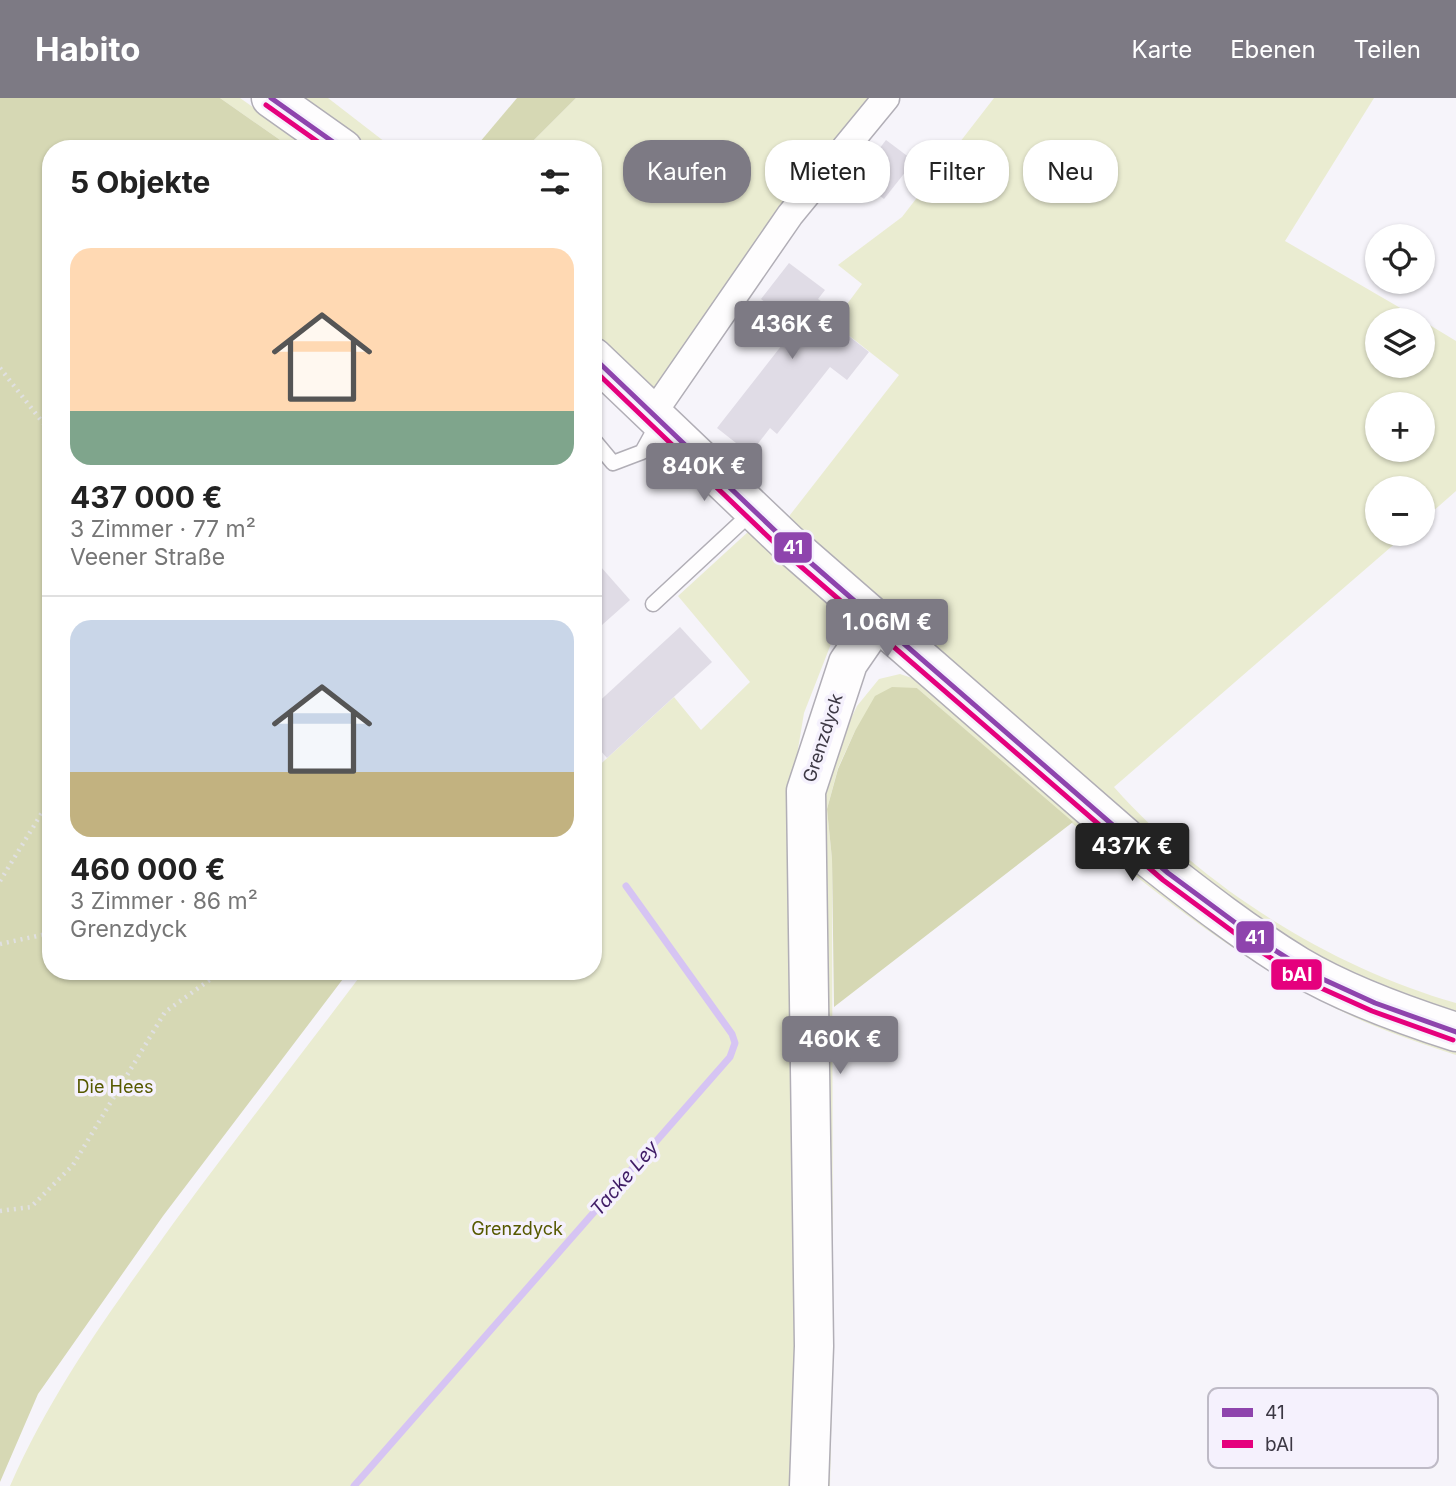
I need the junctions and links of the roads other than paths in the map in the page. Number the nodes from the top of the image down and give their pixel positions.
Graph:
1 (271, 98) edge
2 (886, 98) edge
3 (330, 140) edge
4 (602, 365) edge
5 (658, 412) junction
6 (602, 450) edge
7 (754, 511) junction
8 (653, 604) dead end
9 (877, 621) junction
10 (1456, 1032) edge
11 (809, 1486) edge

1 - 3 main road
2 - 5 street
4 - 5 main road
5 - 6 lane
5 - 7 main road
7 - 8 lane
7 - 9 main road
9 - 10 main road
9 - 11 main road, Grenzdyck

